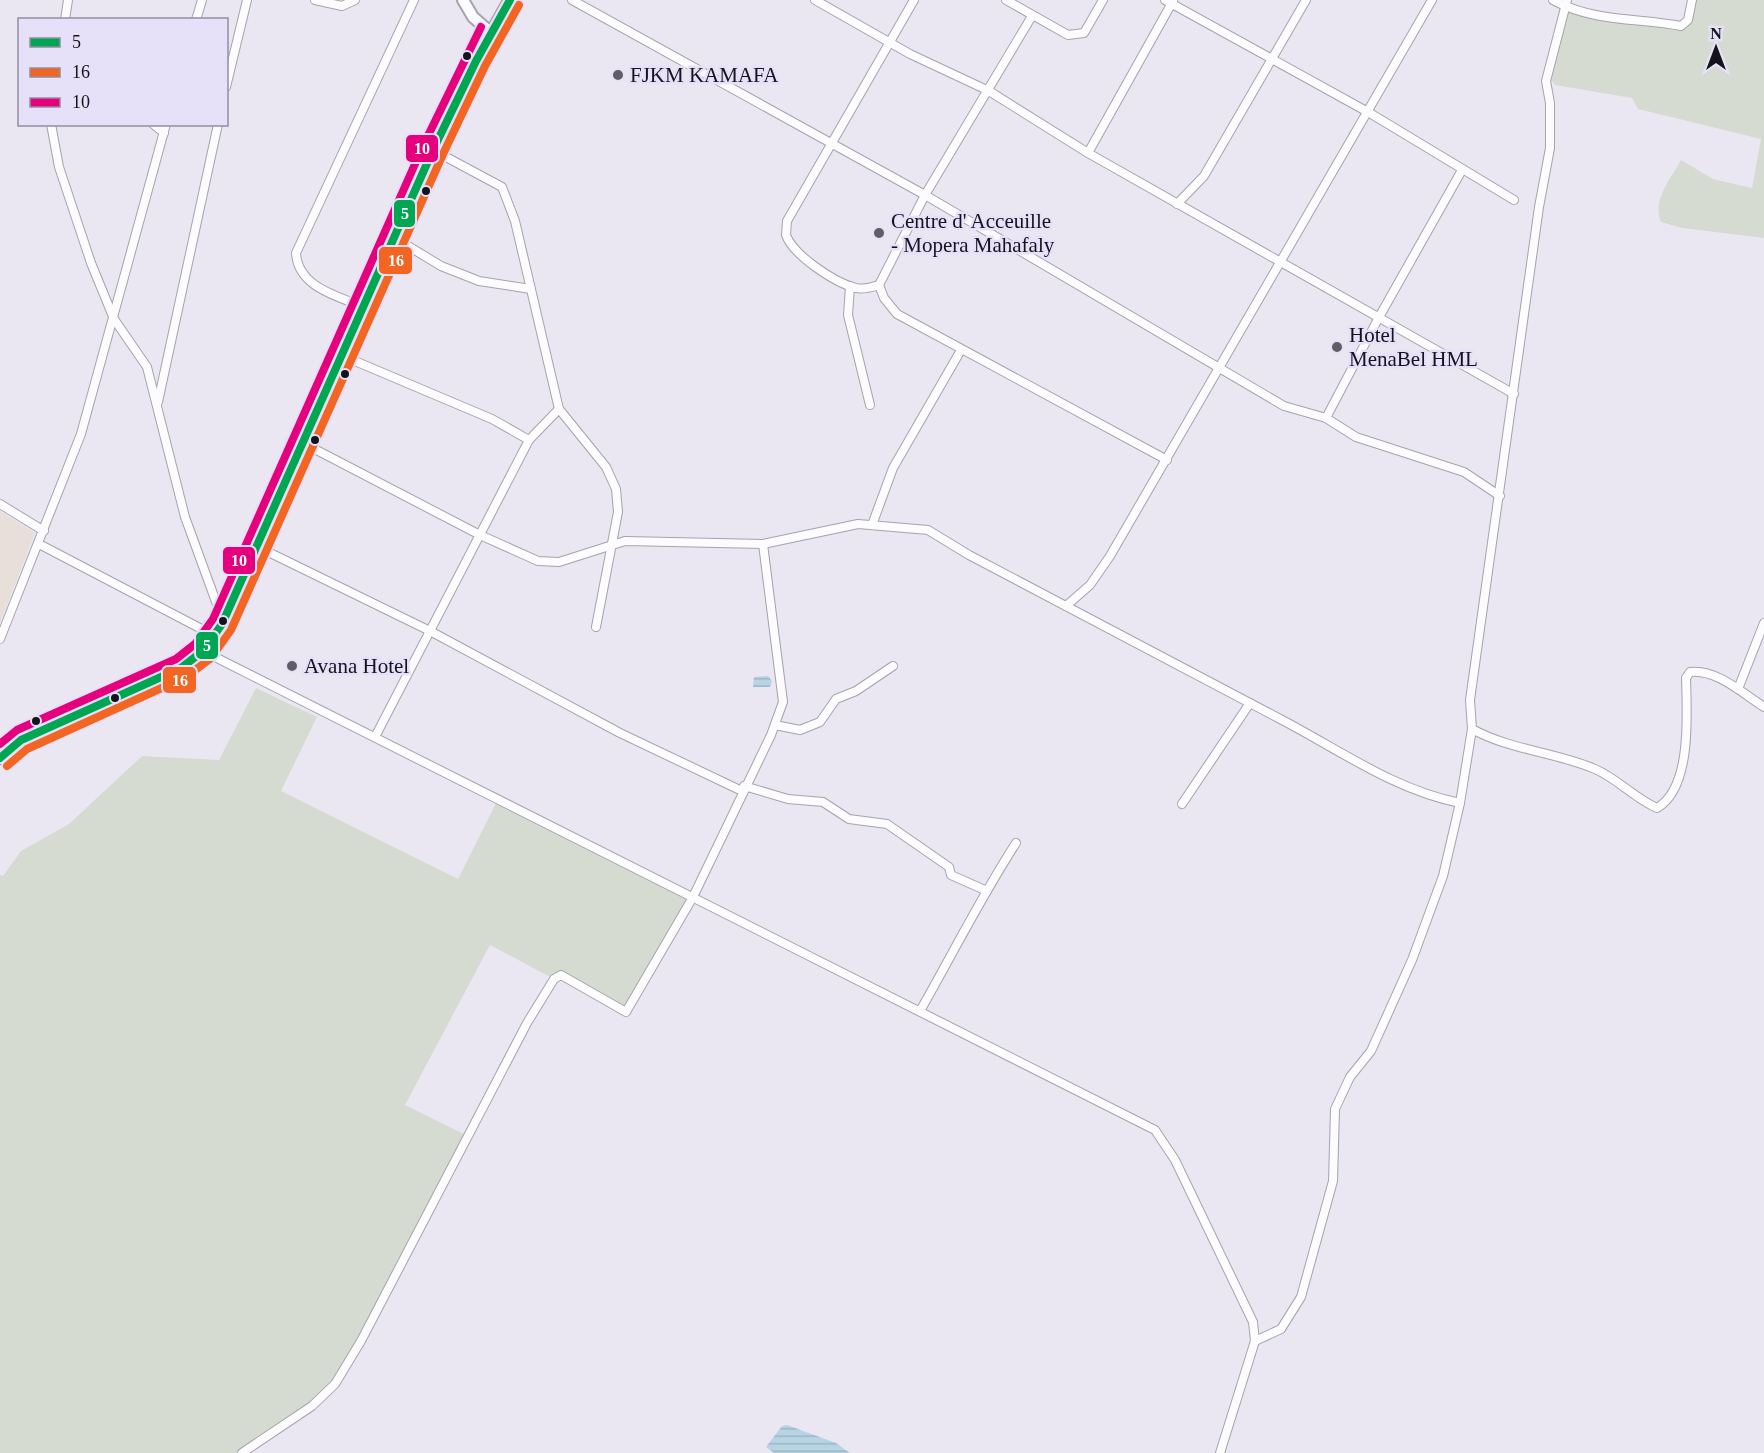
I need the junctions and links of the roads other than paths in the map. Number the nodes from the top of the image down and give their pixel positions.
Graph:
1 (68, 0) edge
2 (202, 0) edge
3 (247, 0) edge
4 (315, 0) edge
5 (355, 0) edge
6 (414, 0) edge
7 (463, 0) edge
8 (510, 0) edge
9 (572, 0) edge
10 (815, 0) edge
11 (914, 0) edge
12 (1006, 0) edge
13 (1103, 0) edge
14 (1306, 0) edge
15 (1432, 0) edge
16 (1553, 0) edge
17 (1692, 0) edge
18 (1170, 1) edge
19 (1566, 3) edge
20 (1032, 16) junction
21 (65, 18) edge
22 (197, 18) edge
23 (490, 33) junction
24 (890, 41) junction
25 (1272, 57) junction
26 (228, 79) edge
27 (989, 91) junction
28 (1368, 112) junction
29 (51, 126) edge
30 (218, 126) edge
31 (165, 129) edge
32 (831, 144) junction
33 (433, 150) junction
34 (1088, 153) junction
35 (1462, 170) junction
36 (925, 195) junction
37 (1514, 200) dead end
38 (1177, 204) junction
39 (395, 238) junction
40 (1280, 262) junction
41 (879, 285) junction
42 (850, 286) junction
43 (531, 289) junction
44 (364, 307) junction
45 (114, 319) junction
46 (1378, 319) junction
47 (962, 350) junction
48 (343, 356) junction
49 (1219, 368) junction
50 (1514, 394) junction
51 (158, 404) junction
52 (870, 405) dead end
53 (559, 409) junction
54 (1326, 418) junction
55 (529, 440) junction
56 (303, 443) junction
57 (1167, 460) junction
58 (1500, 496) junction
59 (0, 504) edge
60 (872, 525) junction
61 (44, 531) junction
62 (480, 535) junction
63 (39, 544) junction
64 (763, 544) junction
65 (614, 546) junction
66 (258, 547) junction
67 (1066, 606) junction
68 (223, 621) junction
69 (1764, 623) edge
70 (596, 627) dead end
71 (430, 632) junction
72 (215, 636) junction
73 (0, 639) edge
74 (203, 651) junction
75 (893, 666) dead end
76 (1738, 689) junction
77 (1250, 703) junction
78 (1764, 707) edge
79 (775, 725) junction
80 (1472, 729) junction
81 (375, 736) junction
82 (21, 740) junction
83 (0, 745) edge
84 (0, 758) edge
85 (743, 789) junction
86 (1460, 803) junction
87 (1182, 804) dead end
88 (1016, 843) dead end
89 (987, 891) junction
90 (693, 897) junction
91 (920, 1011) junction
92 (1255, 1341) junction
93 (242, 1453) edge
94 (1220, 1453) edge

1 - 21 street
2 - 22 street
3 - 26 street
4 - 5 street
6 - 44 street
7 - 23 street
8 - 23 main road
9 - 32 street
10 - 24 street
11 - 24 street
12 - 20 street
13 - 20 street
14 - 25 street
15 - 28 street
16 - 19 street
17 - 19 street
18 - 25 street
18 - 34 street
19 - 50 street
20 - 27 street
23 - 33 main road
24 - 27 street
24 - 32 street
25 - 28 street
25 - 38 street
27 - 34 street
27 - 36 street
28 - 35 street
28 - 40 street
29 - 45 street
30 - 51 street
31 - 45 street
32 - 36 street
32 - 42 street
33 - 39 main road
33 - 43 street
34 - 38 street
35 - 37 street
35 - 46 street
36 - 41 street
36 - 49 street
38 - 40 street
39 - 43 street
39 - 44 main road
40 - 46 street
40 - 49 street
41 - 42 street
41 - 47 street
42 - 52 street
43 - 53 street
44 - 48 main road
45 - 51 street
45 - 61 street
46 - 50 street
46 - 54 street
47 - 57 street
47 - 60 street
48 - 55 street
48 - 56 main road
49 - 54 street
49 - 57 street
50 - 58 street
51 - 68 street
53 - 55 street
53 - 65 street
54 - 58 street
55 - 62 street
56 - 62 street
56 - 66 main road
57 - 67 street
58 - 80 street
59 - 61 street
60 - 64 street
60 - 67 street
61 - 63 street
62 - 65 street
62 - 71 street
63 - 72 street
63 - 73 street
64 - 65 street
64 - 79 street
65 - 70 street
66 - 68 main road
66 - 71 street
67 - 77 street
68 - 72 main road
69 - 76 street
71 - 81 street
71 - 85 street
72 - 74 main road
74 - 81 street
74 - 82 main road
75 - 79 street
76 - 78 street
76 - 80 street
77 - 86 street
77 - 87 street
79 - 85 street
80 - 86 street
81 - 90 street
82 - 83 main road
82 - 84 main road
85 - 89 street
85 - 90 street
86 - 92 street
88 - 89 street
89 - 91 street
90 - 91 street
90 - 93 street
91 - 92 street
92 - 94 street

